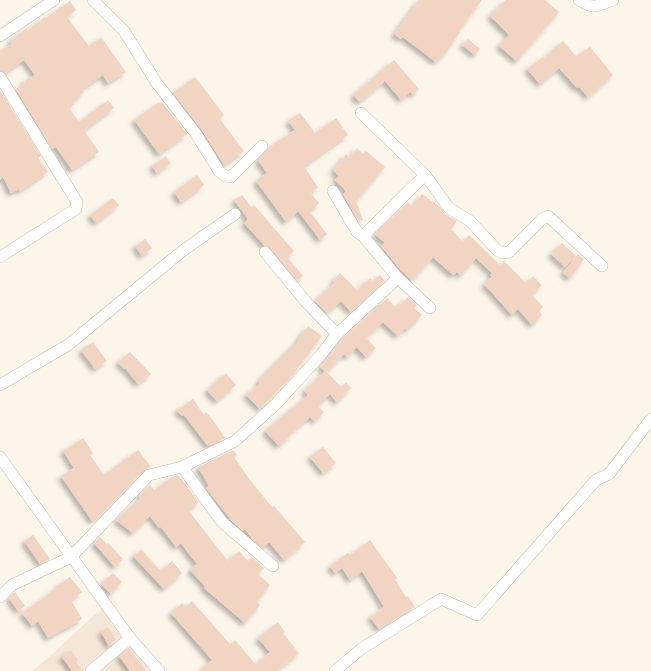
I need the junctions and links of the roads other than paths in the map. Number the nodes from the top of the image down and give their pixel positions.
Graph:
1 (54, 0) edge
2 (93, 0) edge
3 (579, 0) edge
4 (613, 0) edge
5 (0, 36) edge
6 (0, 78) edge
7 (361, 113) dead end
8 (262, 146) dead end
9 (425, 175) junction
10 (333, 191) dead end
11 (235, 214) dead end
12 (363, 236) junction
13 (265, 252) dead end
14 (0, 257) edge
15 (602, 266) dead end
16 (398, 278) junction
17 (430, 308) dead end
18 (337, 334) junction
19 (0, 385) edge
20 (651, 419) edge
21 (0, 457) edge
22 (182, 467) junction
23 (71, 557) junction
24 (273, 566) dead end
25 (0, 597) edge
26 (130, 638) junction
27 (90, 671) edge
28 (159, 671) edge
29 (335, 671) edge

1 - 5 street
2 - 8 street
3 - 4 street
6 - 14 street
7 - 9 street
9 - 12 street
9 - 15 street
10 - 12 street
11 - 19 street
12 - 16 street
13 - 18 street
16 - 17 street
16 - 18 street
18 - 22 street
20 - 29 street
21 - 23 street
22 - 23 street
22 - 24 street
23 - 25 street
23 - 26 street
26 - 27 street
26 - 28 street

